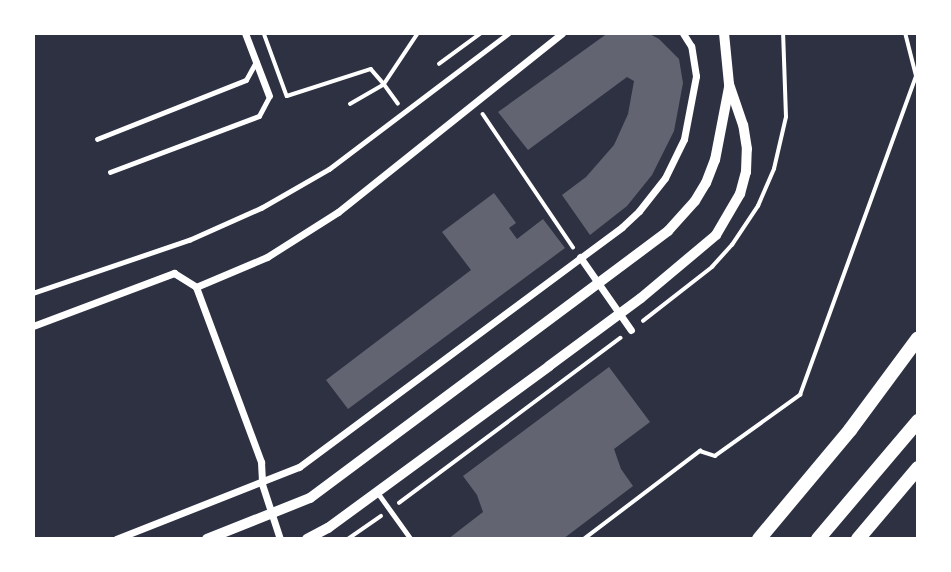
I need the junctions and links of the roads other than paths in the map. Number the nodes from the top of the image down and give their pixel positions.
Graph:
1 (245, 33) edge
2 (509, 33) edge
3 (562, 33) edge
4 (683, 33) edge
5 (723, 34) edge
6 (256, 61) junction
7 (729, 84) junction
8 (269, 96) joint
9 (97, 139) dead end
10 (110, 172) dead end
11 (580, 257) junction
12 (599, 284) junction
13 (196, 287) junction
14 (33, 293) edge
15 (619, 313) junction
16 (33, 326) edge
17 (631, 330) dead end
18 (918, 338) edge
19 (918, 421) edge
20 (918, 468) edge
21 (262, 484) junction
22 (377, 492) junction
23 (272, 515) junction
24 (116, 539) edge
25 (207, 539) edge
26 (280, 539) edge
27 (307, 539) edge
28 (411, 539) edge
29 (759, 539) edge
30 (818, 539) edge
31 (858, 539) edge

1 - 6 street
2 - 14 lane
3 - 13 street
4 - 11 street
5 - 7 street
6 - 8 street
6 - 9 lane
7 - 12 street
7 - 15 street
8 - 10 lane
11 - 12 street
11 - 21 street
12 - 15 street
12 - 23 street
13 - 16 street
13 - 21 street
15 - 17 street
15 - 22 street
18 - 29 main road
19 - 30 main road
20 - 31 main road
21 - 23 street
21 - 24 street
22 - 27 street
22 - 28 lane
23 - 25 street
23 - 26 street

